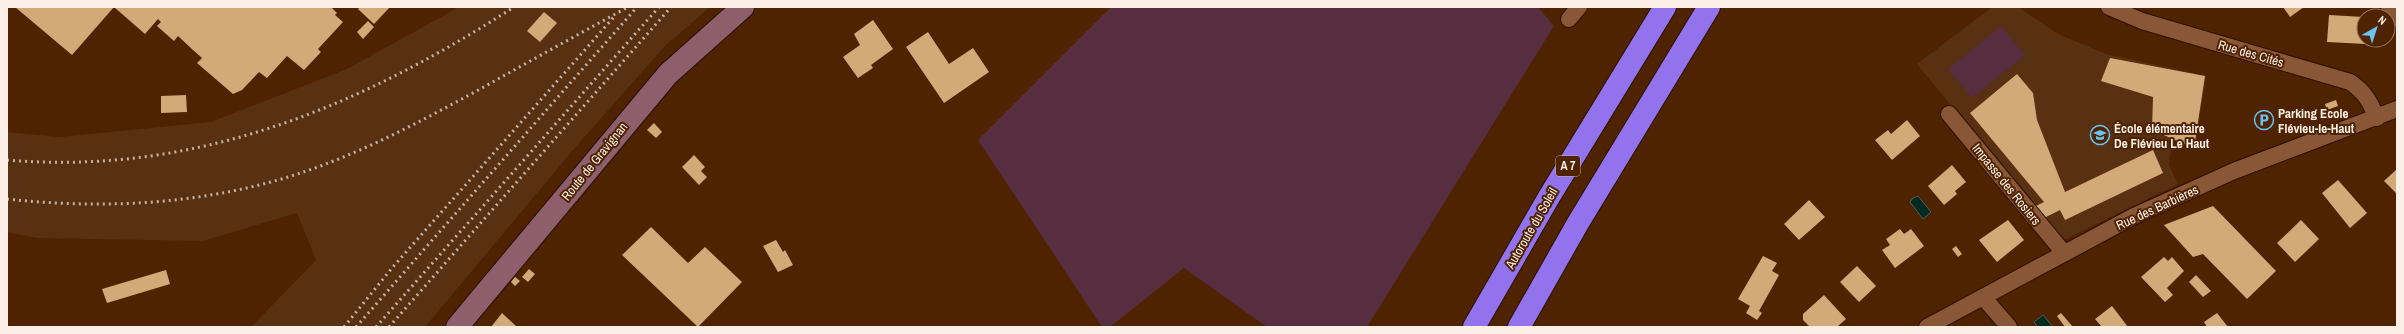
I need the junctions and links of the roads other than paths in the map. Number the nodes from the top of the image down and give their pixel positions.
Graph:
1 (743, 7) edge
2 (1579, 7) edge
3 (1665, 7) edge
4 (1709, 7) edge
5 (2109, 7) edge
6 (2389, 7) edge
7 (1569, 19) dead end
8 (2397, 19) edge
9 (2397, 109) edge
10 (1949, 114) dead end
11 (2377, 118) junction
12 (2064, 253) junction
13 (1983, 297) junction
14 (457, 327) edge
15 (1474, 327) edge
16 (1519, 327) edge
17 (1928, 327) edge
18 (2009, 327) edge

1 - 14 street, Route de Gravignan
2 - 7 street
3 - 15 highway, Autoroute du Soleil / A 7
4 - 16 highway
5 - 11 street, Rue des Cités
6 - 8 street
9 - 11 street, Rue des Barbières
10 - 12 street, Impasse des Rosiers
11 - 12 street, Rue des Barbières
12 - 13 street, Rue des Barbières
13 - 17 street, Rue des Barbières
13 - 18 street

